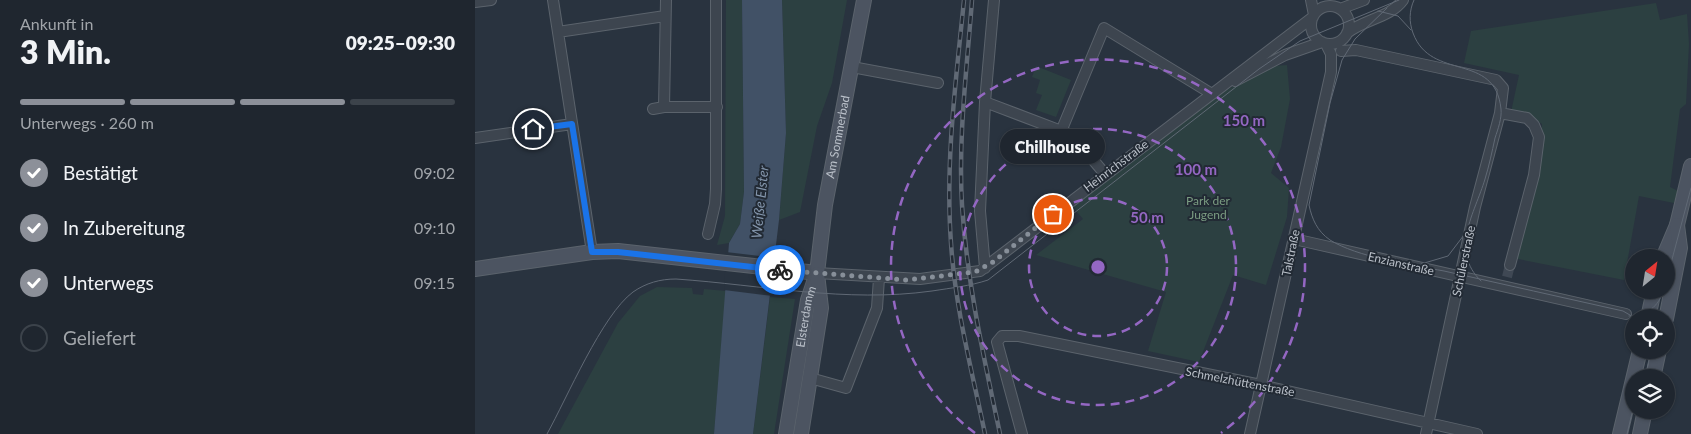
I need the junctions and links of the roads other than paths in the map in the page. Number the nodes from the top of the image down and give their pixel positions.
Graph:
1 (491, 0) edge
2 (553, 0) edge
3 (666, 0) edge
4 (716, 0) edge
5 (864, 0) edge
6 (994, 0) edge
7 (1311, 0) edge
8 (1364, 0) edge
9 (1403, 0) edge
10 (475, 2) edge
11 (1334, 5) edge
12 (665, 16) junction
13 (1313, 16) junction
14 (558, 32) junction
15 (1346, 35) junction
16 (1324, 43) junction
17 (1341, 51) junction
18 (852, 68) junction
19 (1331, 72) junction
20 (938, 83) dead end
21 (1214, 92) junction
22 (985, 102) junction
23 (717, 107) junction
24 (1500, 114) junction
25 (572, 124) junction
26 (1062, 129) junction
27 (475, 138) edge
28 (1691, 166) edge
29 (1105, 174) junction
30 (708, 234) dead end
31 (1294, 240) junction
32 (1675, 251) edge
33 (592, 252) junction
34 (1510, 265) tunnel mouth
35 (985, 268) junction
36 (475, 270) edge
37 (817, 273) junction
38 (1460, 277) junction
39 (879, 278) junction
40 (1625, 314) edge
41 (1638, 359) edge
42 (810, 378) junction
43 (1261, 385) junction
44 (1643, 419) edge
45 (1429, 423) junction
46 (786, 434) edge
47 (801, 434) edge
48 (1021, 434) edge
49 (1250, 434) edge
50 (1427, 434) edge
51 (1477, 434) edge
52 (1620, 434) edge
53 (1640, 434) edge

1 - 10 street
2 - 14 street
3 - 12 street
4 - 23 street
5 - 18 main road, Am Sommerbad
6 - 22 street
7 - 13 street
8 - 11 street
9 - 15 street
11 - 13 street
11 - 15 street
12 - 14 street
12 - 23 street
13 - 16 street
13 - 21 street, Heinrichstraße
14 - 25 street
15 - 16 street
15 - 17 street, Talstraße
16 - 19 street, Talstraße
16 - 21 street, Heinrichstraße
17 - 19 street, Talstraße
17 - 24 street, Schülerstraße
18 - 20 street
18 - 37 main road, Am Sommerbad
19 - 31 street, Talstraße
21 - 26 street
21 - 29 street, Heinrichstraße
22 - 26 street
22 - 35 street
23 - 30 street
24 - 34 street
24 - 38 street, Schülerstraße
25 - 27 street
25 - 33 street
26 - 29 street
28 - 32 main road
29 - 35 street, Heinrichstraße
31 - 38 street, Enzianstraße
31 - 43 street, Talstraße
33 - 36 main road
33 - 37 main road
35 - 39 street, Heinrichstraße
37 - 39 street, Heinrichstraße
37 - 42 main road, Elsterdamm
37 - 46 main road, Elsterdamm
38 - 40 street, Enzianstraße
38 - 45 street, Schülerstraße
39 - 42 street
41 - 52 main road
42 - 47 main road, Elsterdamm
43 - 45 street, Schmelzhüttenstraße
43 - 48 street, Schmelzhüttenstraße
43 - 49 street, Talstraße
44 - 53 main road
45 - 50 street, Schülerstraße
45 - 51 street, Schmelzhüttenstraße

